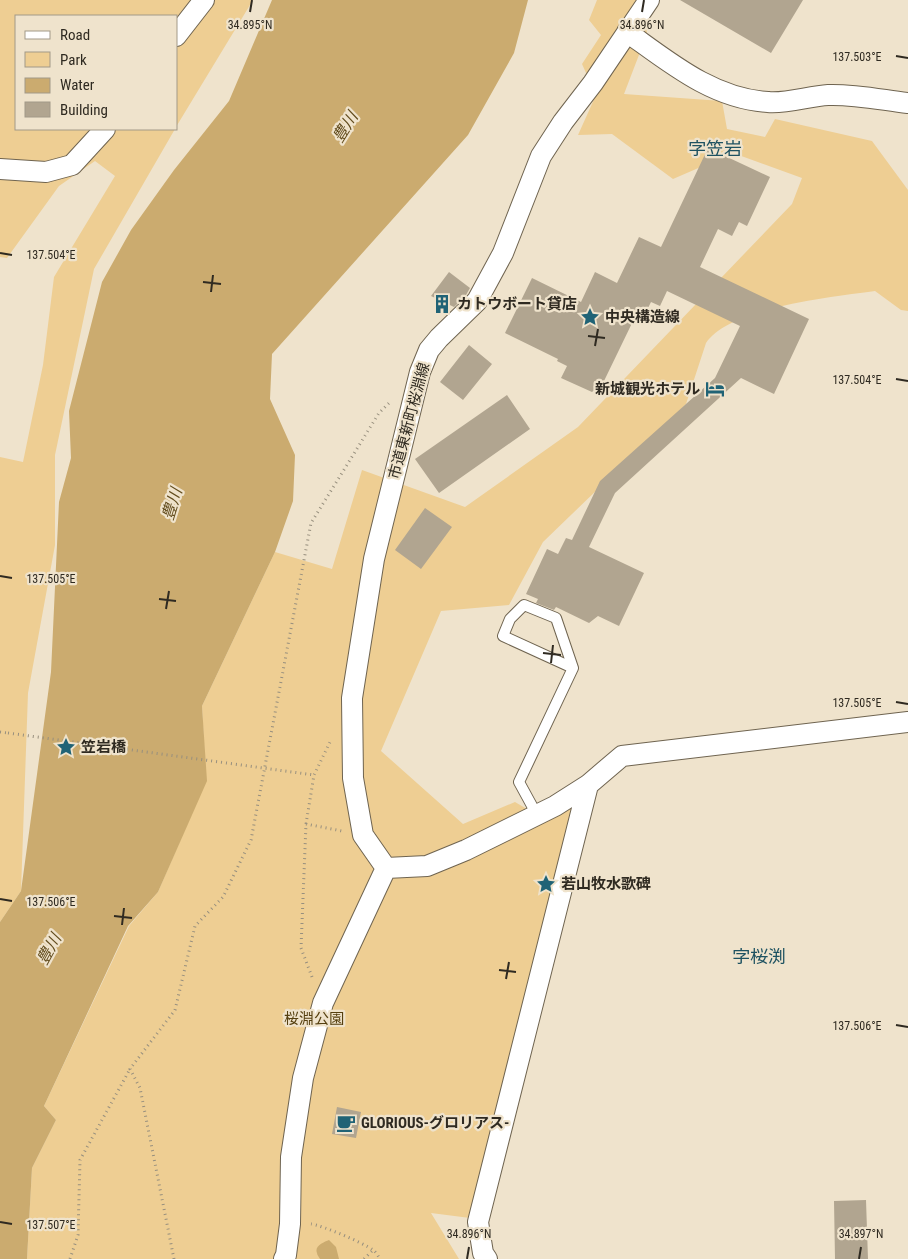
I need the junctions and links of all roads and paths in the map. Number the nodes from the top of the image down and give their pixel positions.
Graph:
1 (204, 0) edge
2 (649, 0) edge
3 (627, 32) junction
4 (178, 33) edge
5 (908, 103) edge
6 (104, 130) edge
7 (0, 169) edge
8 (393, 399) dead end
9 (573, 668) junction
10 (908, 722) edge
11 (0, 732) edge
12 (588, 785) junction
13 (537, 815) junction
14 (306, 824) junction
15 (363, 835) junction
16 (386, 868) junction
17 (323, 1003) junction
18 (130, 1068) junction
19 (290, 1224) junction
20 (373, 1250) junction
21 (70, 1259) edge
22 (174, 1259) edge
23 (284, 1259) edge
24 (364, 1259) edge
25 (380, 1259) edge
26 (487, 1259) edge

1 - 4 street
2 - 3 street, 市道東新町桜淵線
3 - 5 street
3 - 15 street, 市道東新町桜淵線
6 - 7 street
8 - 18 path
9 - 9 lane
9 - 13 lane
10 - 12 street
11 - 14 path, bridge
12 - 13 street
12 - 26 street
13 - 16 street
14 - 15 path
14 - 17 path
15 - 16 street, 市道東新町桜淵線
16 - 17 street
17 - 19 street
18 - 21 path
18 - 22 path
19 - 20 path
19 - 23 street
20 - 24 path
20 - 25 path

